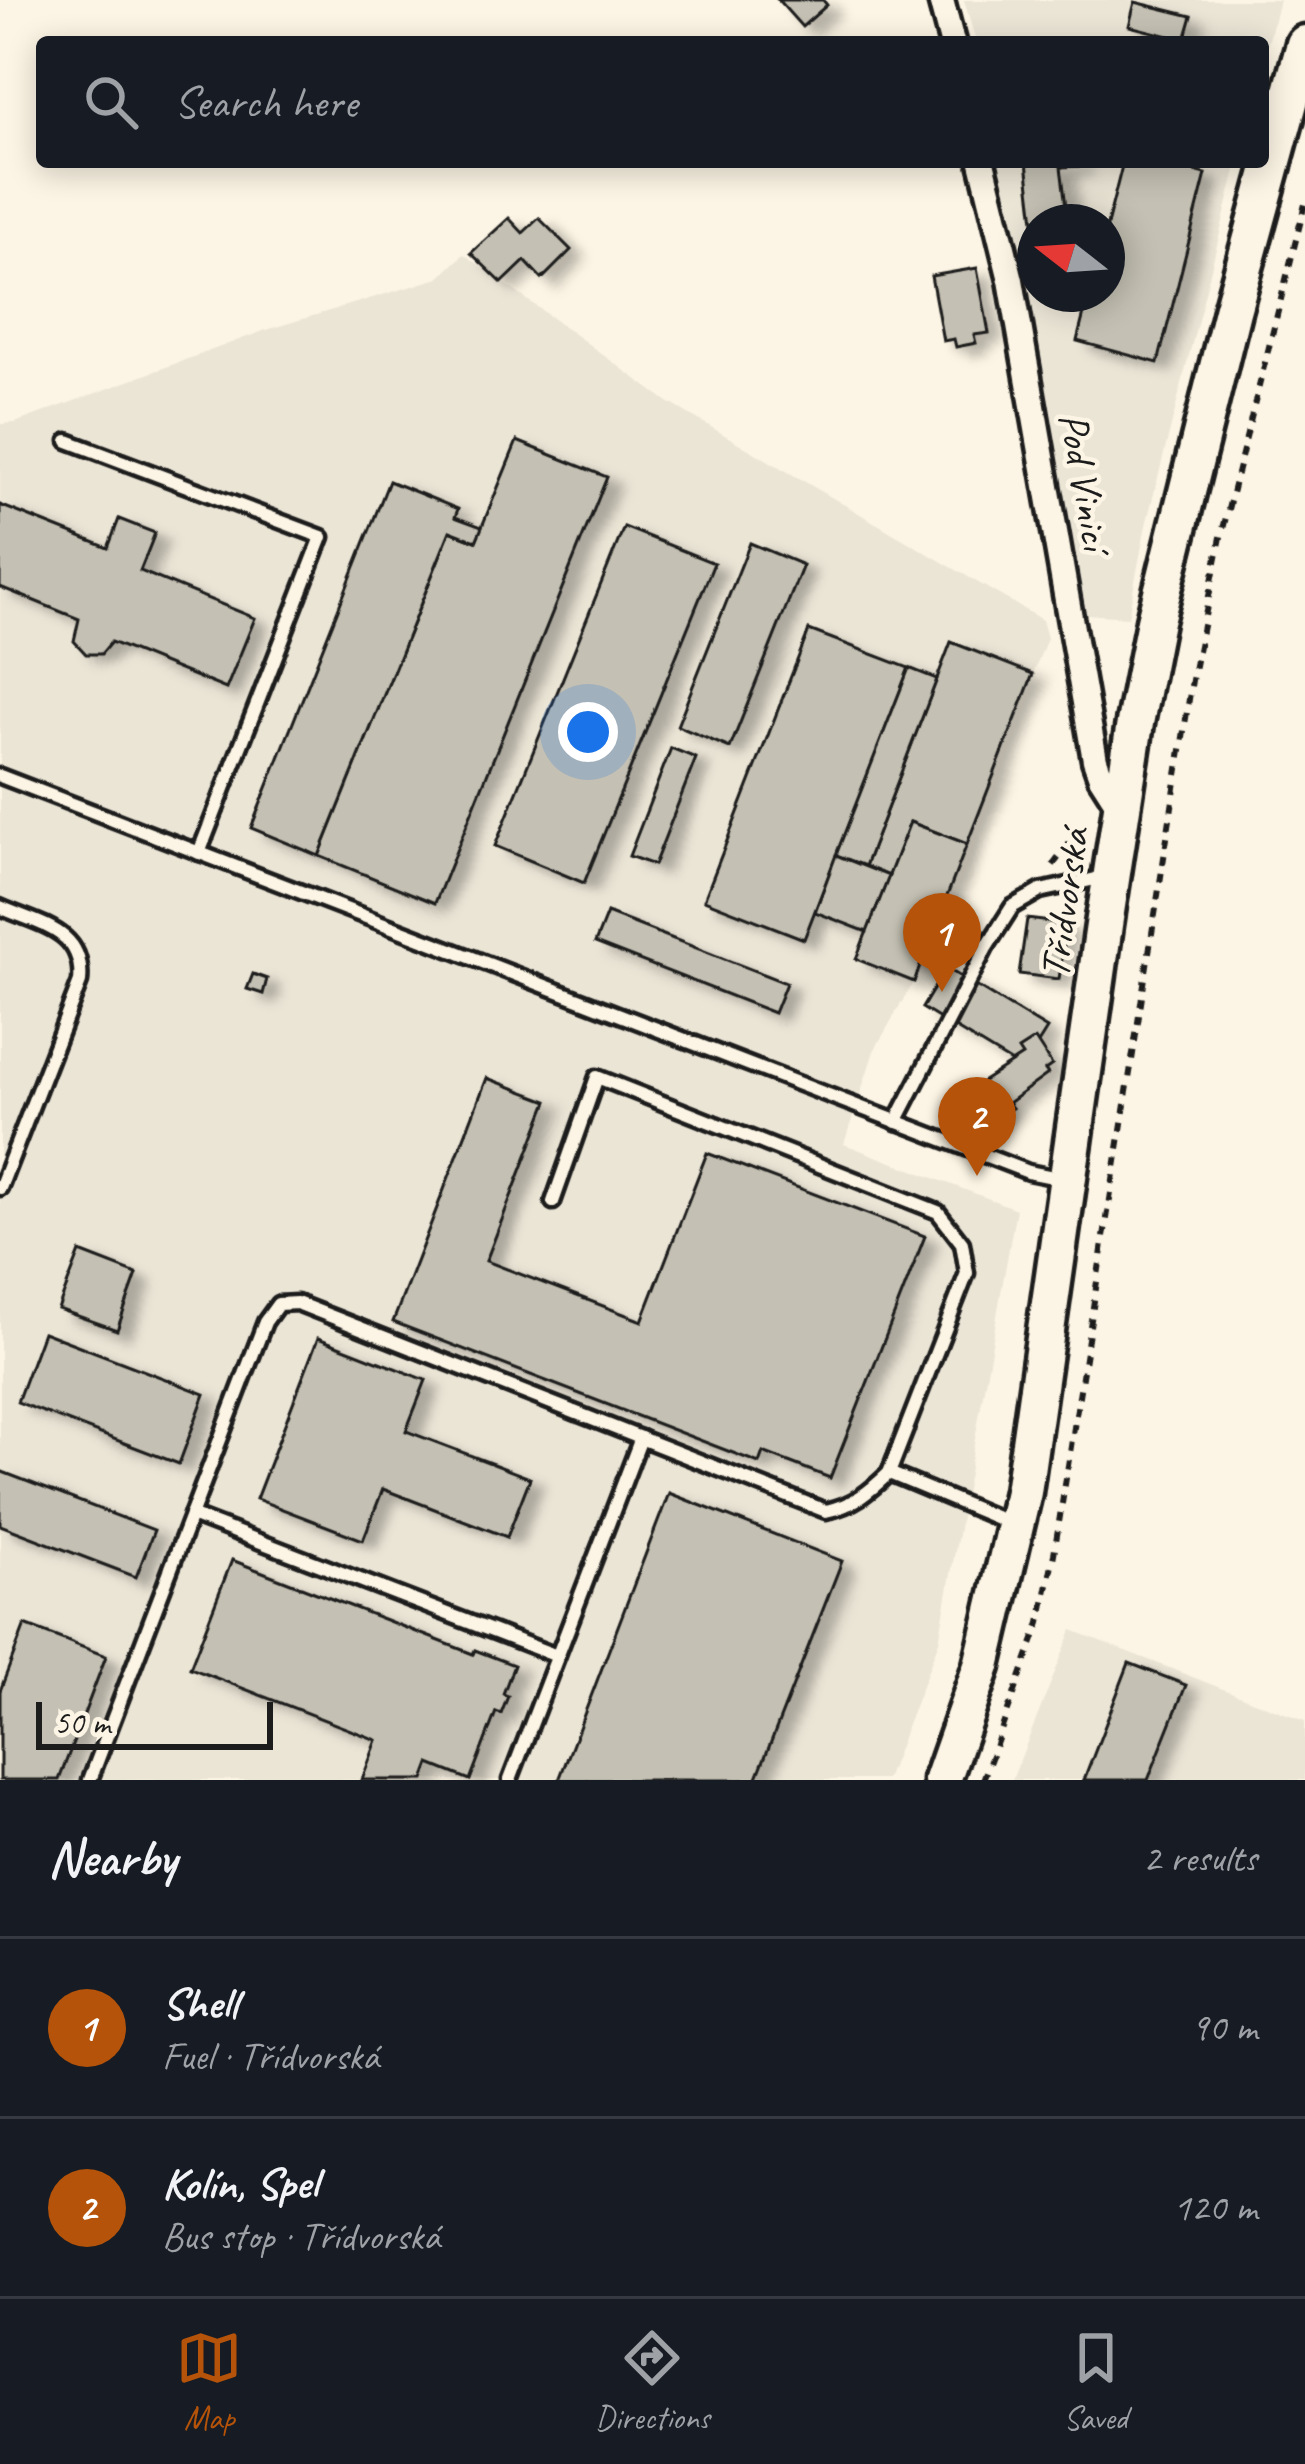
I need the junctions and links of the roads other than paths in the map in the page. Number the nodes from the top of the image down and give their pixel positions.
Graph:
1 (941, 0) edge
2 (950, 36) edge
3 (1305, 44) edge
4 (983, 168) edge
5 (68, 441) dead end
6 (0, 776) edge
7 (1122, 810) junction
8 (200, 853) junction
9 (1112, 876) junction
10 (0, 908) edge
11 (896, 1121) junction
12 (1070, 1180) junction
13 (0, 1189) edge
14 (553, 1202) dead end
15 (641, 1438) junction
16 (889, 1472) junction
17 (191, 1515) junction
18 (1016, 1526) junction
19 (557, 1656) junction
20 (89, 1780) edge
21 (510, 1780) edge
22 (942, 1780) edge

1 - 2 street
3 - 7 main road, Třídvorská
4 - 7 street, Pod Vinicí
5 - 8 lane
6 - 8 lane
7 - 9 main road, Třídvorská
8 - 11 lane
9 - 11 lane
9 - 12 main road, Třídvorská
10 - 13 lane
11 - 12 lane
12 - 18 main road, Třídvorská
14 - 16 lane
15 - 16 lane
15 - 17 lane
15 - 19 lane
16 - 18 lane
17 - 19 lane
17 - 20 lane
18 - 22 main road, Třídvorská
19 - 21 lane

